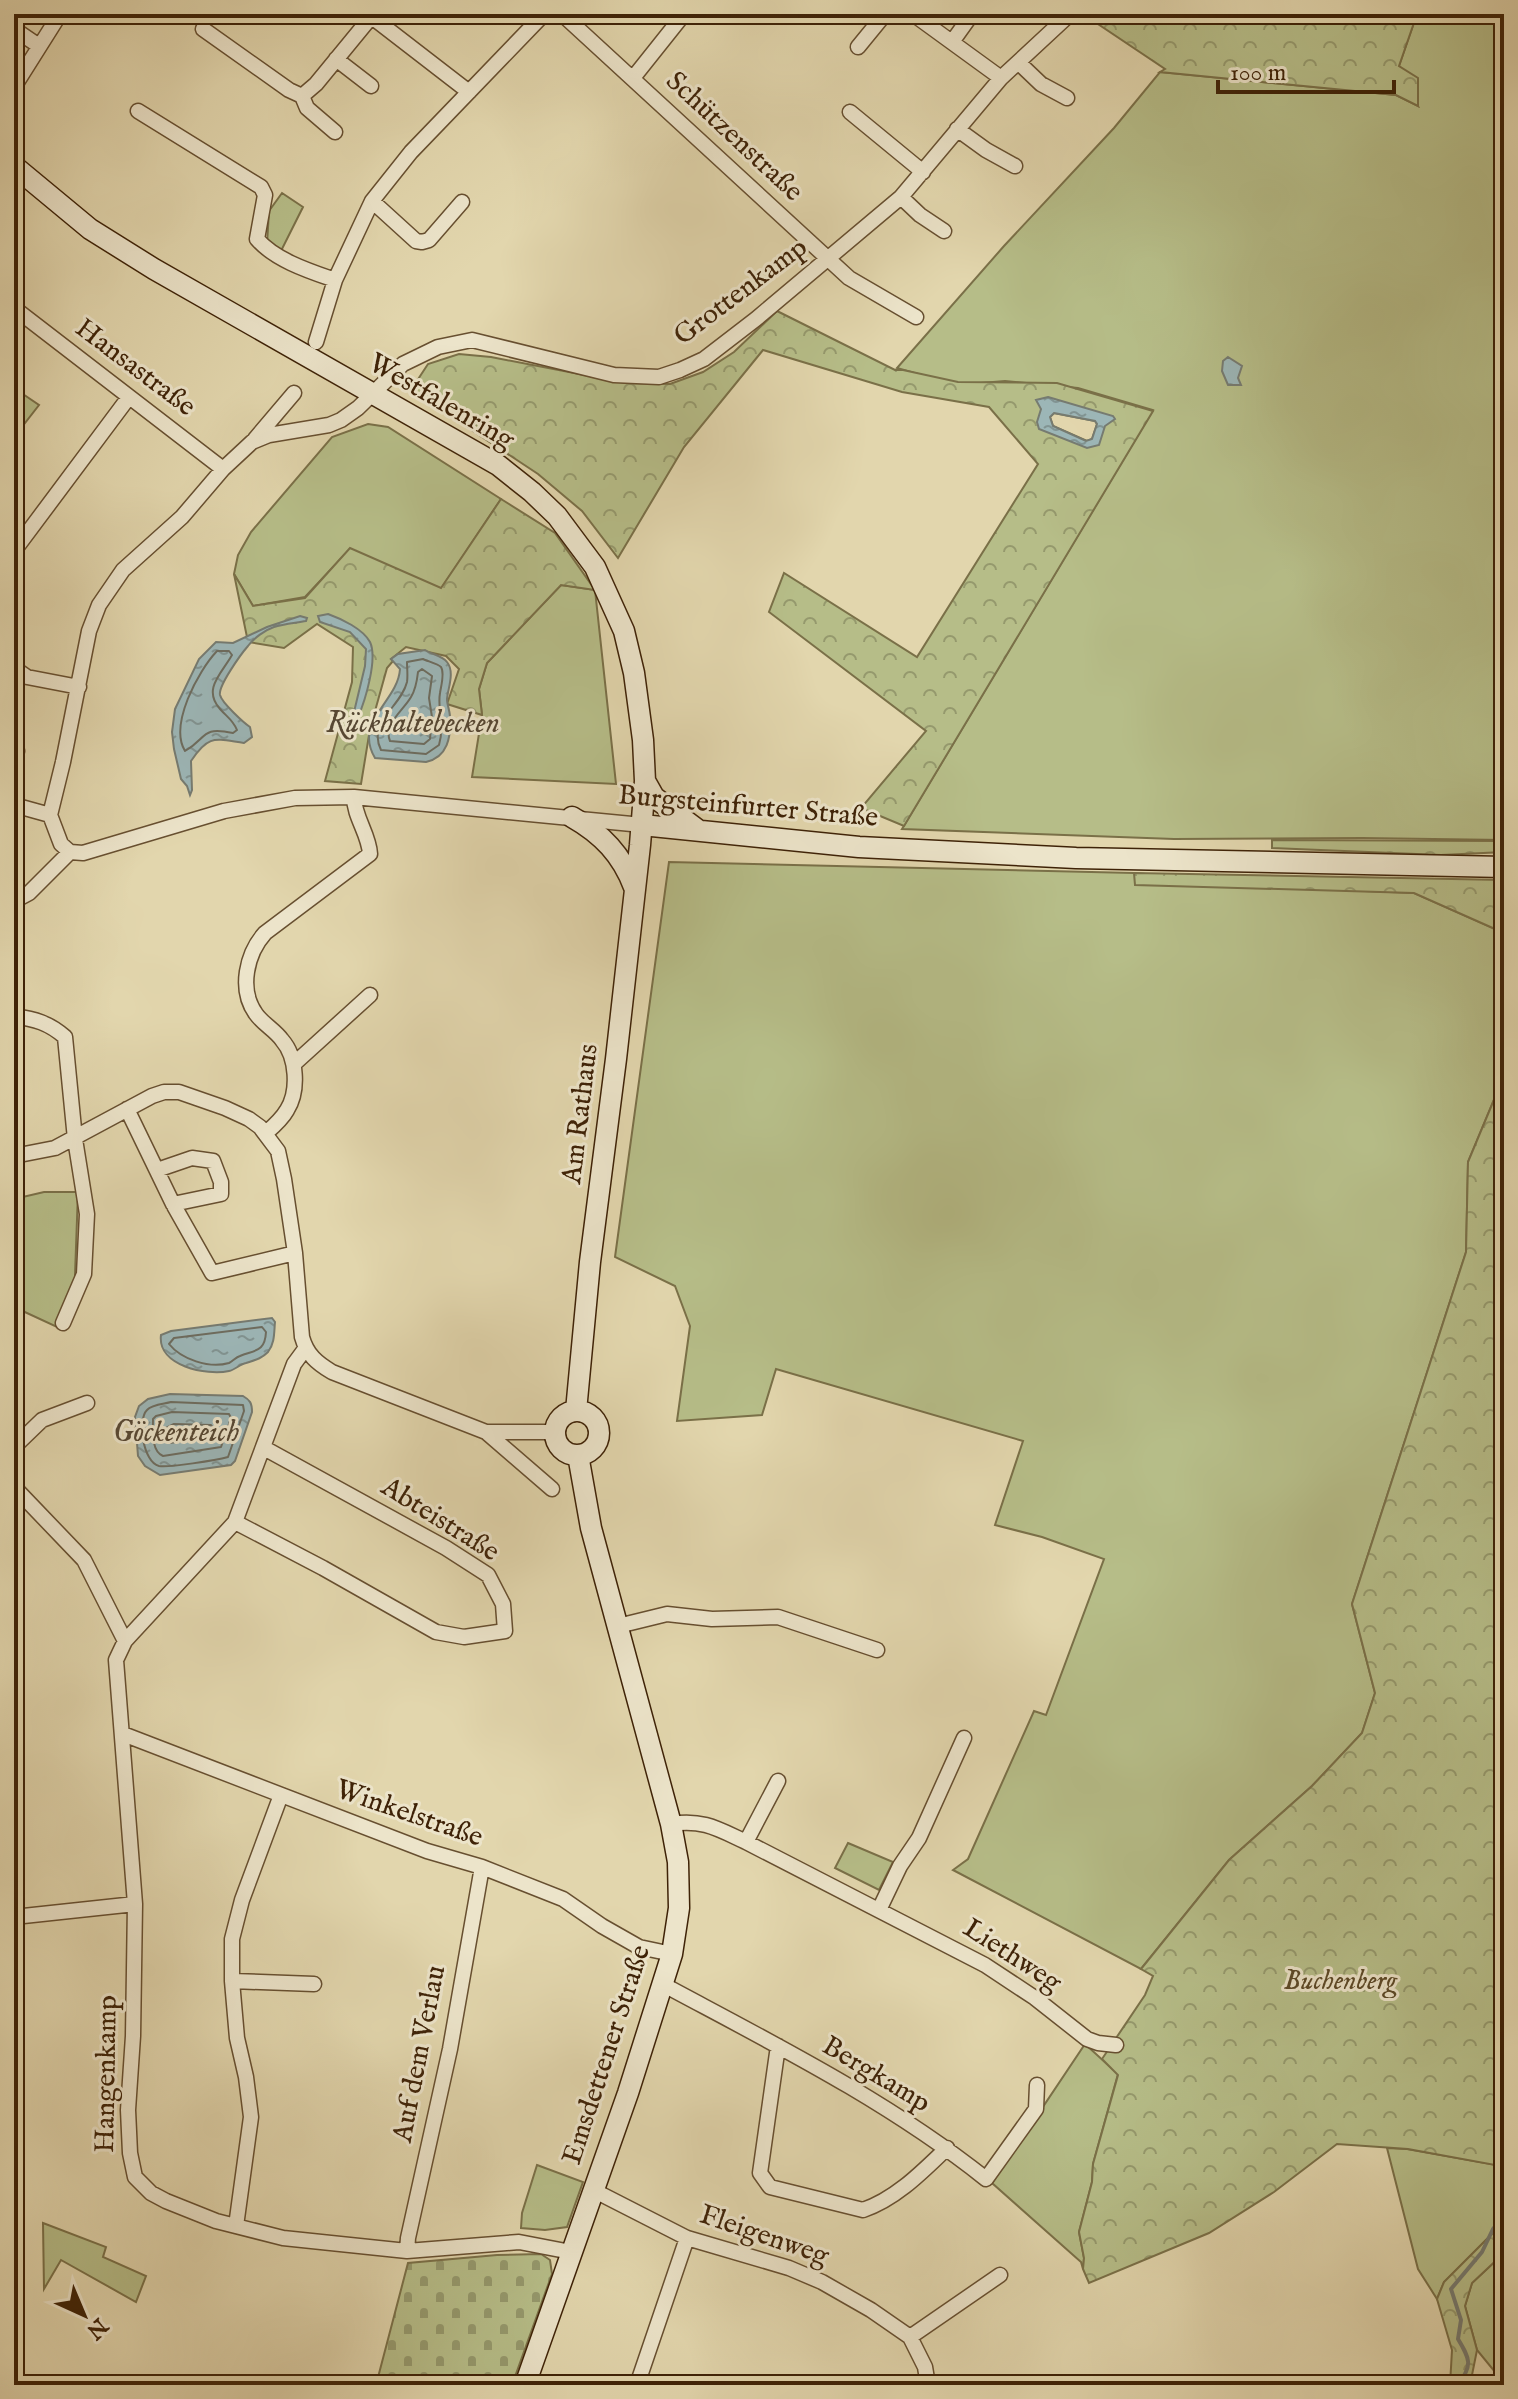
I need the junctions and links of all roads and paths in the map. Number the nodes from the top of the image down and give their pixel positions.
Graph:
1 (60, 14) edge
2 (544, 14) edge
3 (684, 14) edge
4 (885, 14) edge
5 (913, 14) edge
6 (972, 14) edge
7 (1070, 14) edge
8 (370, 15) edge
9 (570, 16) edge
10 (14, 29) edge
11 (203, 29) dead end
12 (952, 42) junction
13 (39, 46) junction
14 (858, 47) dead end
15 (336, 59) junction
16 (1019, 63) junction
17 (633, 78) junction
18 (1001, 78) junction
19 (371, 86) dead end
20 (14, 87) edge
21 (469, 92) junction
22 (302, 96) junction
23 (1067, 98) dead end
24 (138, 111) dead end
25 (850, 112) dead end
26 (957, 129) junction
27 (335, 132) dead end
28 (14, 166) edge
29 (1015, 166) dead end
30 (923, 172) junction
31 (901, 197) junction
32 (372, 201) junction
33 (462, 202) dead end
34 (944, 231) dead end
35 (828, 258) junction
36 (335, 280) junction
37 (14, 308) edge
38 (916, 317) dead end
39 (316, 342) dead end
40 (294, 393) dead end
41 (372, 393) junction
42 (129, 397) junction
43 (252, 442) junction
44 (223, 469) junction
45 (14, 551) edge
46 (14, 668) edge
47 (79, 687) junction
48 (645, 781) junction
49 (354, 797) junction
50 (14, 805) edge
51 (50, 815) junction
52 (572, 817) junction
53 (642, 825) junction
54 (698, 830) junction
55 (70, 852) junction
56 (1504, 867) edge
57 (635, 890) junction
58 (14, 901) edge
59 (370, 995) dead end
60 (14, 1016) edge
61 (295, 1063) junction
62 (127, 1109) junction
63 (266, 1133) junction
64 (75, 1139) junction
65 (14, 1156) edge
66 (157, 1170) junction
67 (173, 1204) junction
68 (295, 1253) junction
69 (63, 1323) dead end
70 (305, 1349) junction
71 (87, 1403) dead end
72 (576, 1411) junction
73 (486, 1432) junction
74 (554, 1432) junction
75 (14, 1447) edge
76 (264, 1448) junction
77 (578, 1455) junction
78 (14, 1487) edge
79 (552, 1489) dead end
80 (235, 1522) junction
81 (618, 1626) junction
82 (125, 1641) junction
83 (877, 1650) dead end
84 (123, 1734) junction
85 (964, 1738) dead end
86 (778, 1781) dead end
87 (281, 1795) junction
88 (671, 1824) junction
89 (746, 1842) junction
90 (482, 1867) junction
91 (135, 1904) junction
92 (879, 1910) junction
93 (14, 1917) edge
94 (672, 1954) junction
95 (232, 1981) junction
96 (314, 1984) dead end
97 (664, 1985) junction
98 (1116, 2045) dead end
99 (778, 2046) junction
100 (1037, 2085) dead end
101 (947, 2148) junction
102 (593, 2190) junction
103 (236, 2226) junction
104 (687, 2238) junction
105 (407, 2251) junction
106 (571, 2252) junction
107 (1000, 2275) dead end
108 (910, 2337) junction
109 (638, 2382) edge
110 (525, 2385) edge
111 (657, 2385) edge
112 (928, 2385) edge

1 - 13 street
2 - 21 street
3 - 17 street
4 - 14 street
5 - 12 street
6 - 12 street
7 - 16 street, Grottenkamp
8 - 15 street
8 - 21 street
9 - 17 street, Schützenstraße
10 - 13 street
11 - 22 street
12 - 18 street
13 - 20 street
15 - 19 street
15 - 22 street
16 - 18 street, Grottenkamp
16 - 23 street
17 - 35 street, Schützenstraße
18 - 26 street, Grottenkamp
21 - 32 street
22 - 27 street
24 - 36 street
25 - 30 street
26 - 29 street
26 - 30 street, Grottenkamp
28 - 41 main road, Westfalenring
30 - 31 street, Grottenkamp
31 - 34 street
31 - 35 street, Grottenkamp
32 - 33 street
32 - 36 street
35 - 38 street, Schützenstraße
35 - 41 street, Grottenkamp
36 - 39 street
37 - 42 street, Hansastraße
40 - 43 street
41 - 43 street, Grottenkamp
41 - 48 main road, Westfalenring
42 - 44 street, Hansastraße
42 - 45 street
43 - 44 street
44 - 47 street
46 - 47 street
47 - 51 street
48 - 53 main road, Westfalenring
48 - 54 main road
49 - 52 street, Burgsteinfurter Straße
49 - 55 street, Burgsteinfurter Straße
49 - 61 street
50 - 51 street
51 - 55 street
52 - 53 street, Burgsteinfurter Straße
52 - 57 main road
53 - 54 main road, Burgsteinfurter Straße
53 - 57 main road, Am Rathaus
54 - 56 main road, Burgsteinfurter Straße
55 - 58 street
57 - 72 main road, Am Rathaus
59 - 61 street
60 - 64 street
61 - 63 street
62 - 63 street
62 - 64 street
62 - 66 street
63 - 68 street
64 - 65 street
64 - 69 street
66 - 67 street
66 - 67 street
67 - 68 street
68 - 70 street
70 - 73 street
70 - 76 street
71 - 75 street
72 - 74 main road
72 - 77 main road
73 - 74 street
73 - 79 street
74 - 77 main road
76 - 80 street
76 - 80 street, Abteistraße
77 - 81 main road, Emsdettener Straße
78 - 82 street
80 - 82 street
81 - 83 street
81 - 88 main road, Emsdettener Straße
82 - 84 street, Hangenkamp
84 - 87 street, Winkelstraße
84 - 91 street, Hangenkamp
85 - 92 street
86 - 89 street
87 - 90 street, Winkelstraße
87 - 95 street
88 - 89 street, Liethweg
88 - 94 main road, Emsdettener Straße
89 - 92 street, Liethweg
90 - 94 street, Winkelstraße
90 - 105 street, Auf dem Verlau
91 - 93 street
91 - 103 street, Hangenkamp
92 - 98 street, Liethweg
94 - 97 main road, Emsdettener Straße
95 - 96 street
95 - 103 street
97 - 99 street, Bergkamp
97 - 102 main road, Emsdettener Straße
99 - 101 street, Bergkamp
99 - 101 street, Bergkamp
100 - 101 street, Bergkamp
102 - 104 street, Fleigenweg
102 - 106 main road, Emsdettener Straße
103 - 105 street, Hangenkamp
104 - 108 street, Fleigenweg
104 - 109 street
105 - 106 street, Hangenkamp
106 - 110 main road, Emsdettener Straße
107 - 108 street
108 - 112 street
109 - 111 street

